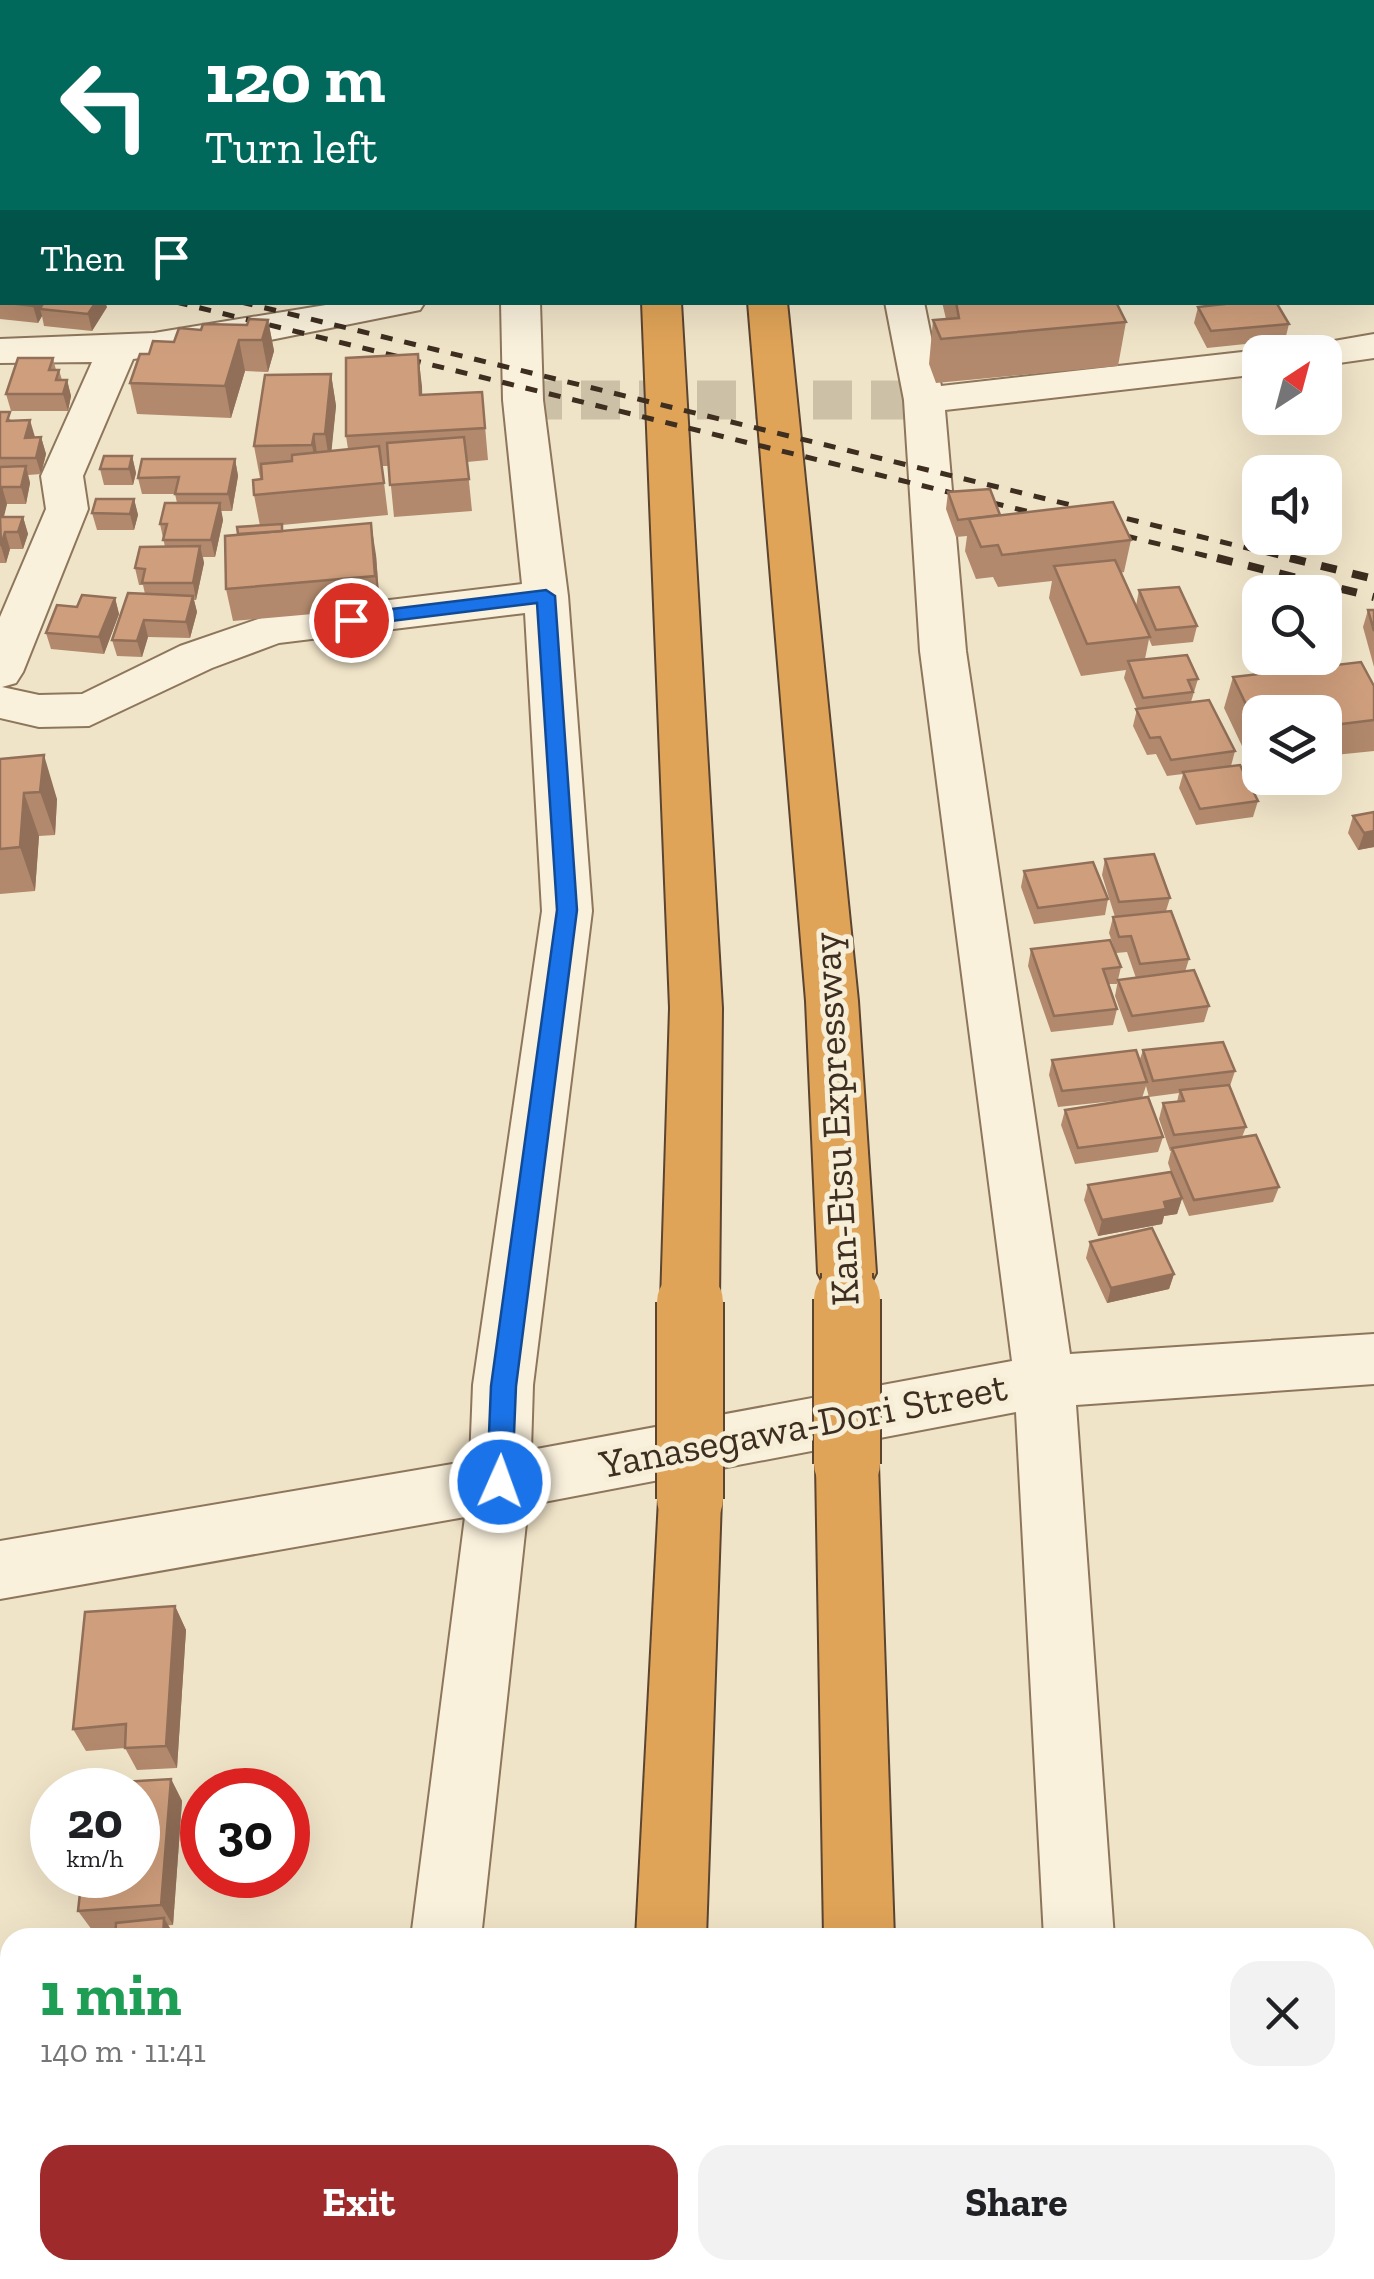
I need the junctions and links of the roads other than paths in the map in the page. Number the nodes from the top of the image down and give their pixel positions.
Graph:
1 (391, 305) edge
2 (520, 305) edge
3 (661, 305) edge
4 (766, 305) edge
5 (905, 305) edge
6 (1374, 346) edge
7 (117, 350) junction
8 (1342, 350) edge
9 (0, 351) edge
10 (1242, 364) edge
11 (924, 400) junction
12 (546, 596) junction
13 (0, 672) edge
14 (0, 702) edge
15 (1374, 1359) edge
16 (1044, 1381) junction
17 (500, 1482) junction
18 (0, 1570) edge
19 (447, 1928) edge
20 (671, 1928) edge
21 (860, 1928) edge
22 (1078, 1928) edge

1 - 7 street
2 - 12 street
3 - 20 highway, bridge
4 - 21 highway, Kan-Etsu Expressway, bridge
5 - 11 street
6 - 8 street
7 - 9 street
7 - 13 street
10 - 11 street
11 - 16 street
12 - 14 street
12 - 17 street
15 - 16 street, Yanasegawa-Dori Street
16 - 17 street, Yanasegawa-Dori Street
16 - 22 street
17 - 18 street, Yanasegawa-Dori Street
17 - 19 street

